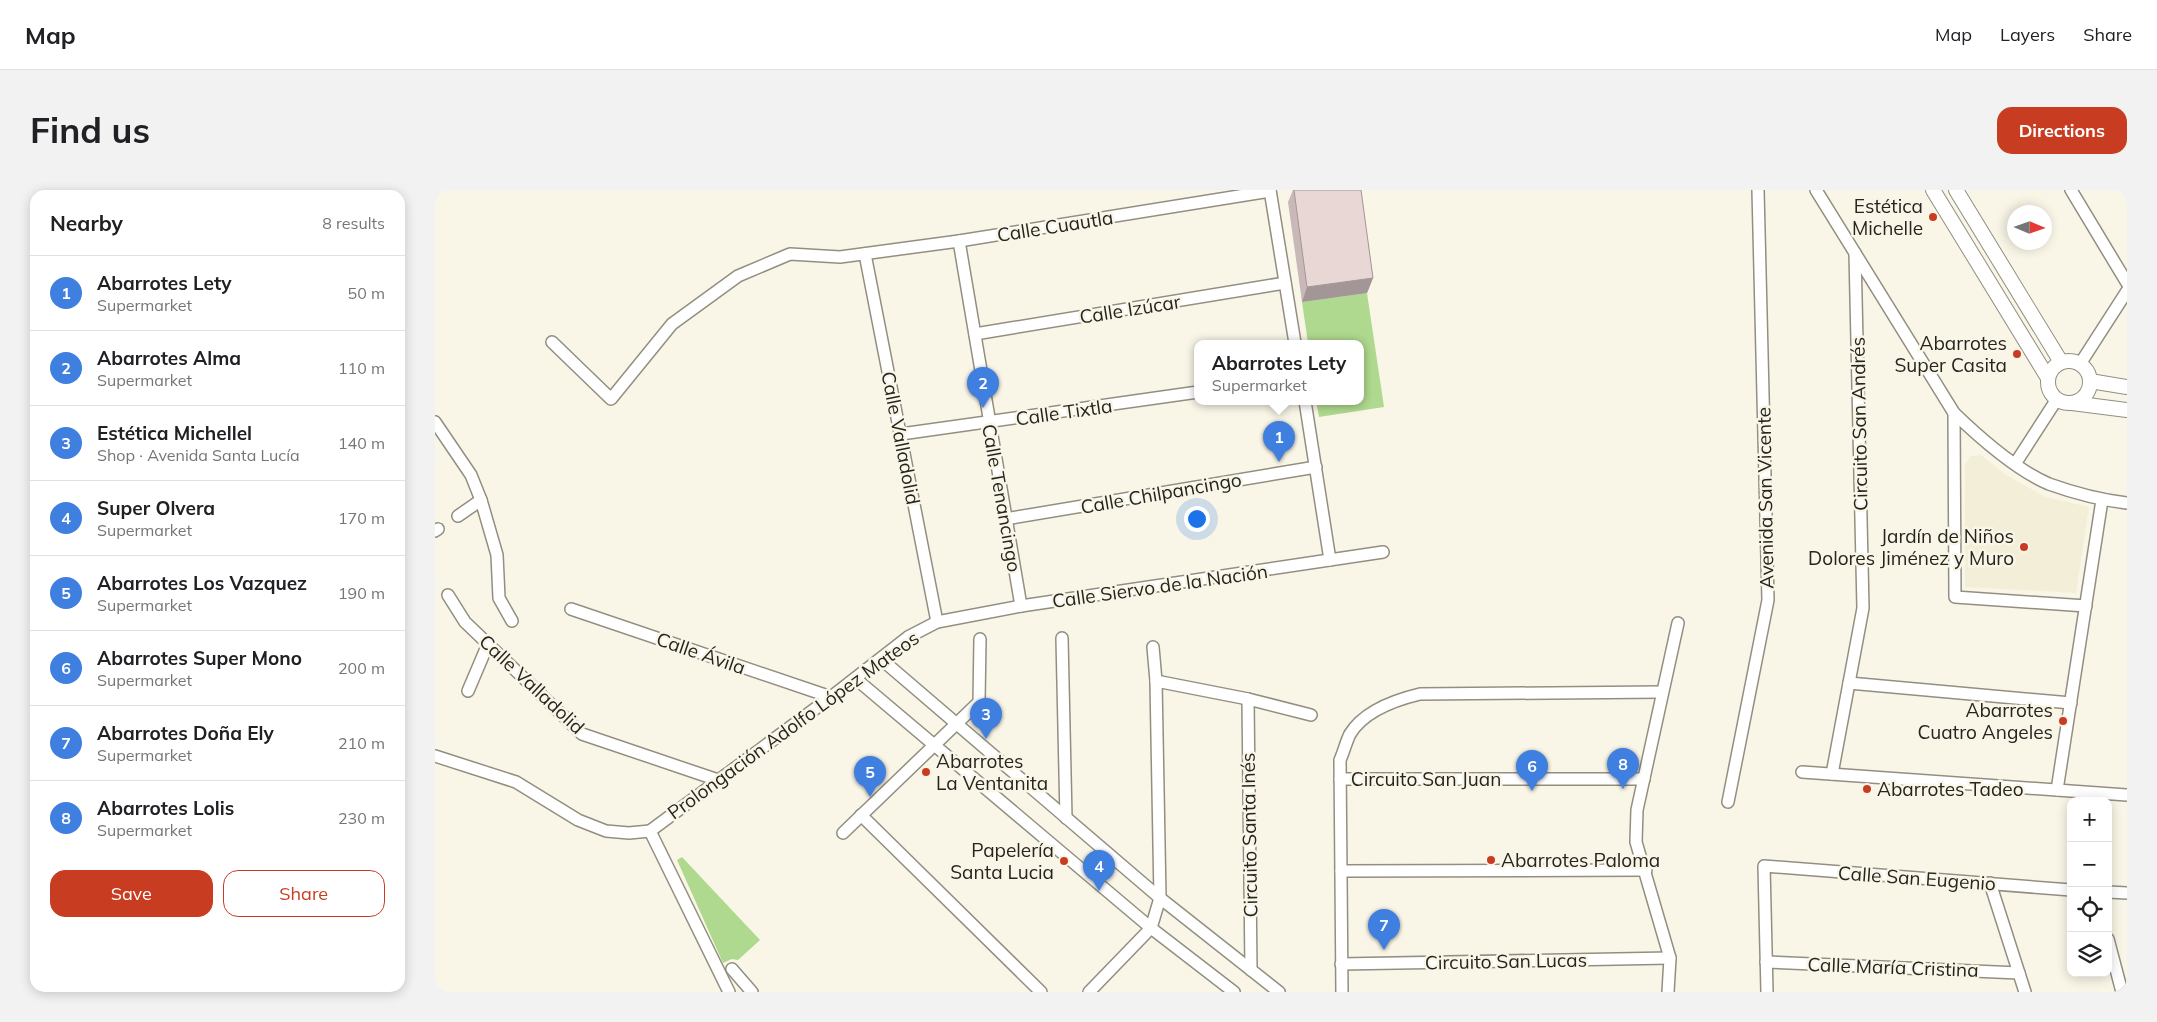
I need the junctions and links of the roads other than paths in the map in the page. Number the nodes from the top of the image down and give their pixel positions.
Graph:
1 (1759, 190) edge
2 (1816, 190) edge
3 (1933, 190) edge
4 (1956, 190) edge
5 (2071, 190) edge
6 (1270, 191) edge
7 (959, 241) junction
8 (1855, 253) junction
9 (865, 254) junction
10 (2127, 283) edge
11 (1285, 284) junction
12 (2127, 291) edge
13 (975, 334) junction
14 (1294, 340) edge
15 (552, 342) dead end
16 (2061, 362) junction
17 (2080, 364) junction
18 (2048, 378) junction
19 (2090, 382) junction
20 (2127, 387) edge
21 (1194, 393) edge
22 (2057, 400) junction
23 (2072, 403) junction
24 (1306, 405) edge
25 (2127, 410) edge
26 (1954, 412) junction
27 (435, 422) edge
28 (989, 422) junction
29 (901, 434) junction
30 (2015, 464) junction
31 (1316, 467) junction
32 (481, 500) junction
33 (2102, 500) junction
34 (2127, 504) edge
35 (458, 516) dead end
36 (1005, 519) junction
37 (1383, 552) dead end
38 (1330, 560) junction
39 (448, 595) dead end
40 (1021, 606) junction
41 (2086, 606) junction
42 (571, 609) dead end
43 (512, 621) dead end
44 (937, 622) junction
45 (1678, 623) dead end
46 (1062, 638) dead end
47 (980, 639) dead end
48 (488, 644) junction
49 (1153, 647) dead end
50 (881, 660) junction
51 (856, 679) junction
52 (1156, 681) junction
53 (1849, 684) junction
54 (468, 691) dead end
55 (1662, 692) junction
56 (831, 697) junction
57 (1248, 699) junction
58 (2071, 703) junction
59 (1311, 716) dead end
60 (955, 724) junction
61 (934, 745) junction
62 (435, 756) edge
63 (1802, 772) dead end
64 (1832, 774) junction
65 (1341, 779) junction
66 (1644, 779) junction
67 (718, 780) junction
68 (2057, 790) junction
69 (2127, 795) edge
70 (1727, 802) dead end
71 (861, 815) junction
72 (1066, 818) junction
73 (650, 831) junction
74 (843, 833) dead end
75 (1646, 870) junction
76 (1341, 871) junction
77 (1990, 883) junction
78 (2067, 890) edge
79 (2112, 892) edge
80 (2127, 893) edge
81 (1160, 898) junction
82 (1151, 928) junction
83 (2112, 954) edge
84 (1670, 958) junction
85 (1766, 962) junction
86 (1341, 964) junction
87 (732, 969) dead end
88 (1251, 970) junction
89 (2019, 973) junction
90 (1227, 990) edge
91 (729, 992) edge
92 (752, 992) edge
93 (1041, 992) edge
94 (1089, 992) edge
95 (1279, 992) edge
96 (1341, 992) edge
97 (1668, 992) edge
98 (1767, 992) edge
99 (2025, 992) edge
100 (2122, 992) edge

1 - 70 street, Avenida San Vicente
2 - 8 street
3 - 18 street
4 - 16 street
5 - 10 street
6 - 7 street, Calle Cuautla
6 - 11 street
7 - 9 street, Calle Cuautla
7 - 13 street, Calle Tenancingo
8 - 26 street
8 - 53 street, Circuito San Andrés
9 - 15 street, Calle Cuautla
9 - 29 street, Calle Valladolid
11 - 13 street, Calle Izúcar
11 - 14 street
12 - 17 street
13 - 28 street, Calle Tenancingo
16 - 17 street
16 - 18 street
17 - 19 street
18 - 22 street
19 - 20 street
19 - 23 street
21 - 28 street, Calle Tixtla
22 - 23 street
22 - 30 street
23 - 25 street
24 - 31 street
26 - 30 street
26 - 41 street
27 - 32 street
28 - 29 street, Calle Tixtla
28 - 36 street, Calle Tenancingo
29 - 44 street, Calle Valladolid
30 - 33 street
31 - 36 street, Calle Chilpancingo
31 - 38 street
32 - 35 street
32 - 43 street
33 - 34 street
33 - 41 street
36 - 40 street, Calle Tenancingo
37 - 38 street, Calle Siervo de la Nación
38 - 40 street, Calle Siervo de la Nación
39 - 48 street, Calle Valladolid
40 - 44 street, Calle Siervo de la Nación
41 - 58 street
42 - 56 street, Calle Ávila
44 - 50 street, Prolongación Adolfo López Mateos
45 - 55 street
46 - 72 street
47 - 60 street
48 - 54 street
48 - 67 street, Calle Valladolid
49 - 52 street
50 - 51 street, Prolongación Adolfo López Mateos
50 - 60 street
51 - 56 street, Prolongación Adolfo López Mateos
51 - 61 street
52 - 57 street
52 - 81 street
53 - 58 street
53 - 64 street, Circuito San Andrés
55 - 65 street, Circuito San Juan
55 - 66 street
56 - 67 street, Prolongación Adolfo López Mateos
57 - 59 street
57 - 88 street, Circuito Santa Inés
58 - 68 street
60 - 61 street
60 - 72 street
61 - 71 street
61 - 82 street
62 - 73 street
63 - 64 street
64 - 68 street
65 - 66 street, Circuito San Juan
65 - 76 street
66 - 75 street
67 - 73 street, Prolongación Adolfo López Mateos
68 - 69 street
71 - 74 street
71 - 93 street
72 - 81 street
73 - 91 street
75 - 76 street
75 - 84 street
76 - 86 street
77 - 78 street, Calle San Eugenio
77 - 85 street, Calle San Eugenio
77 - 89 street
79 - 80 street
81 - 82 street
81 - 88 street
82 - 90 street
82 - 94 street
83 - 100 street
84 - 86 street, Circuito San Lucas
84 - 97 street
85 - 89 street, Calle María Cristina
85 - 98 street
86 - 96 street
87 - 92 street
88 - 95 street
89 - 99 street

